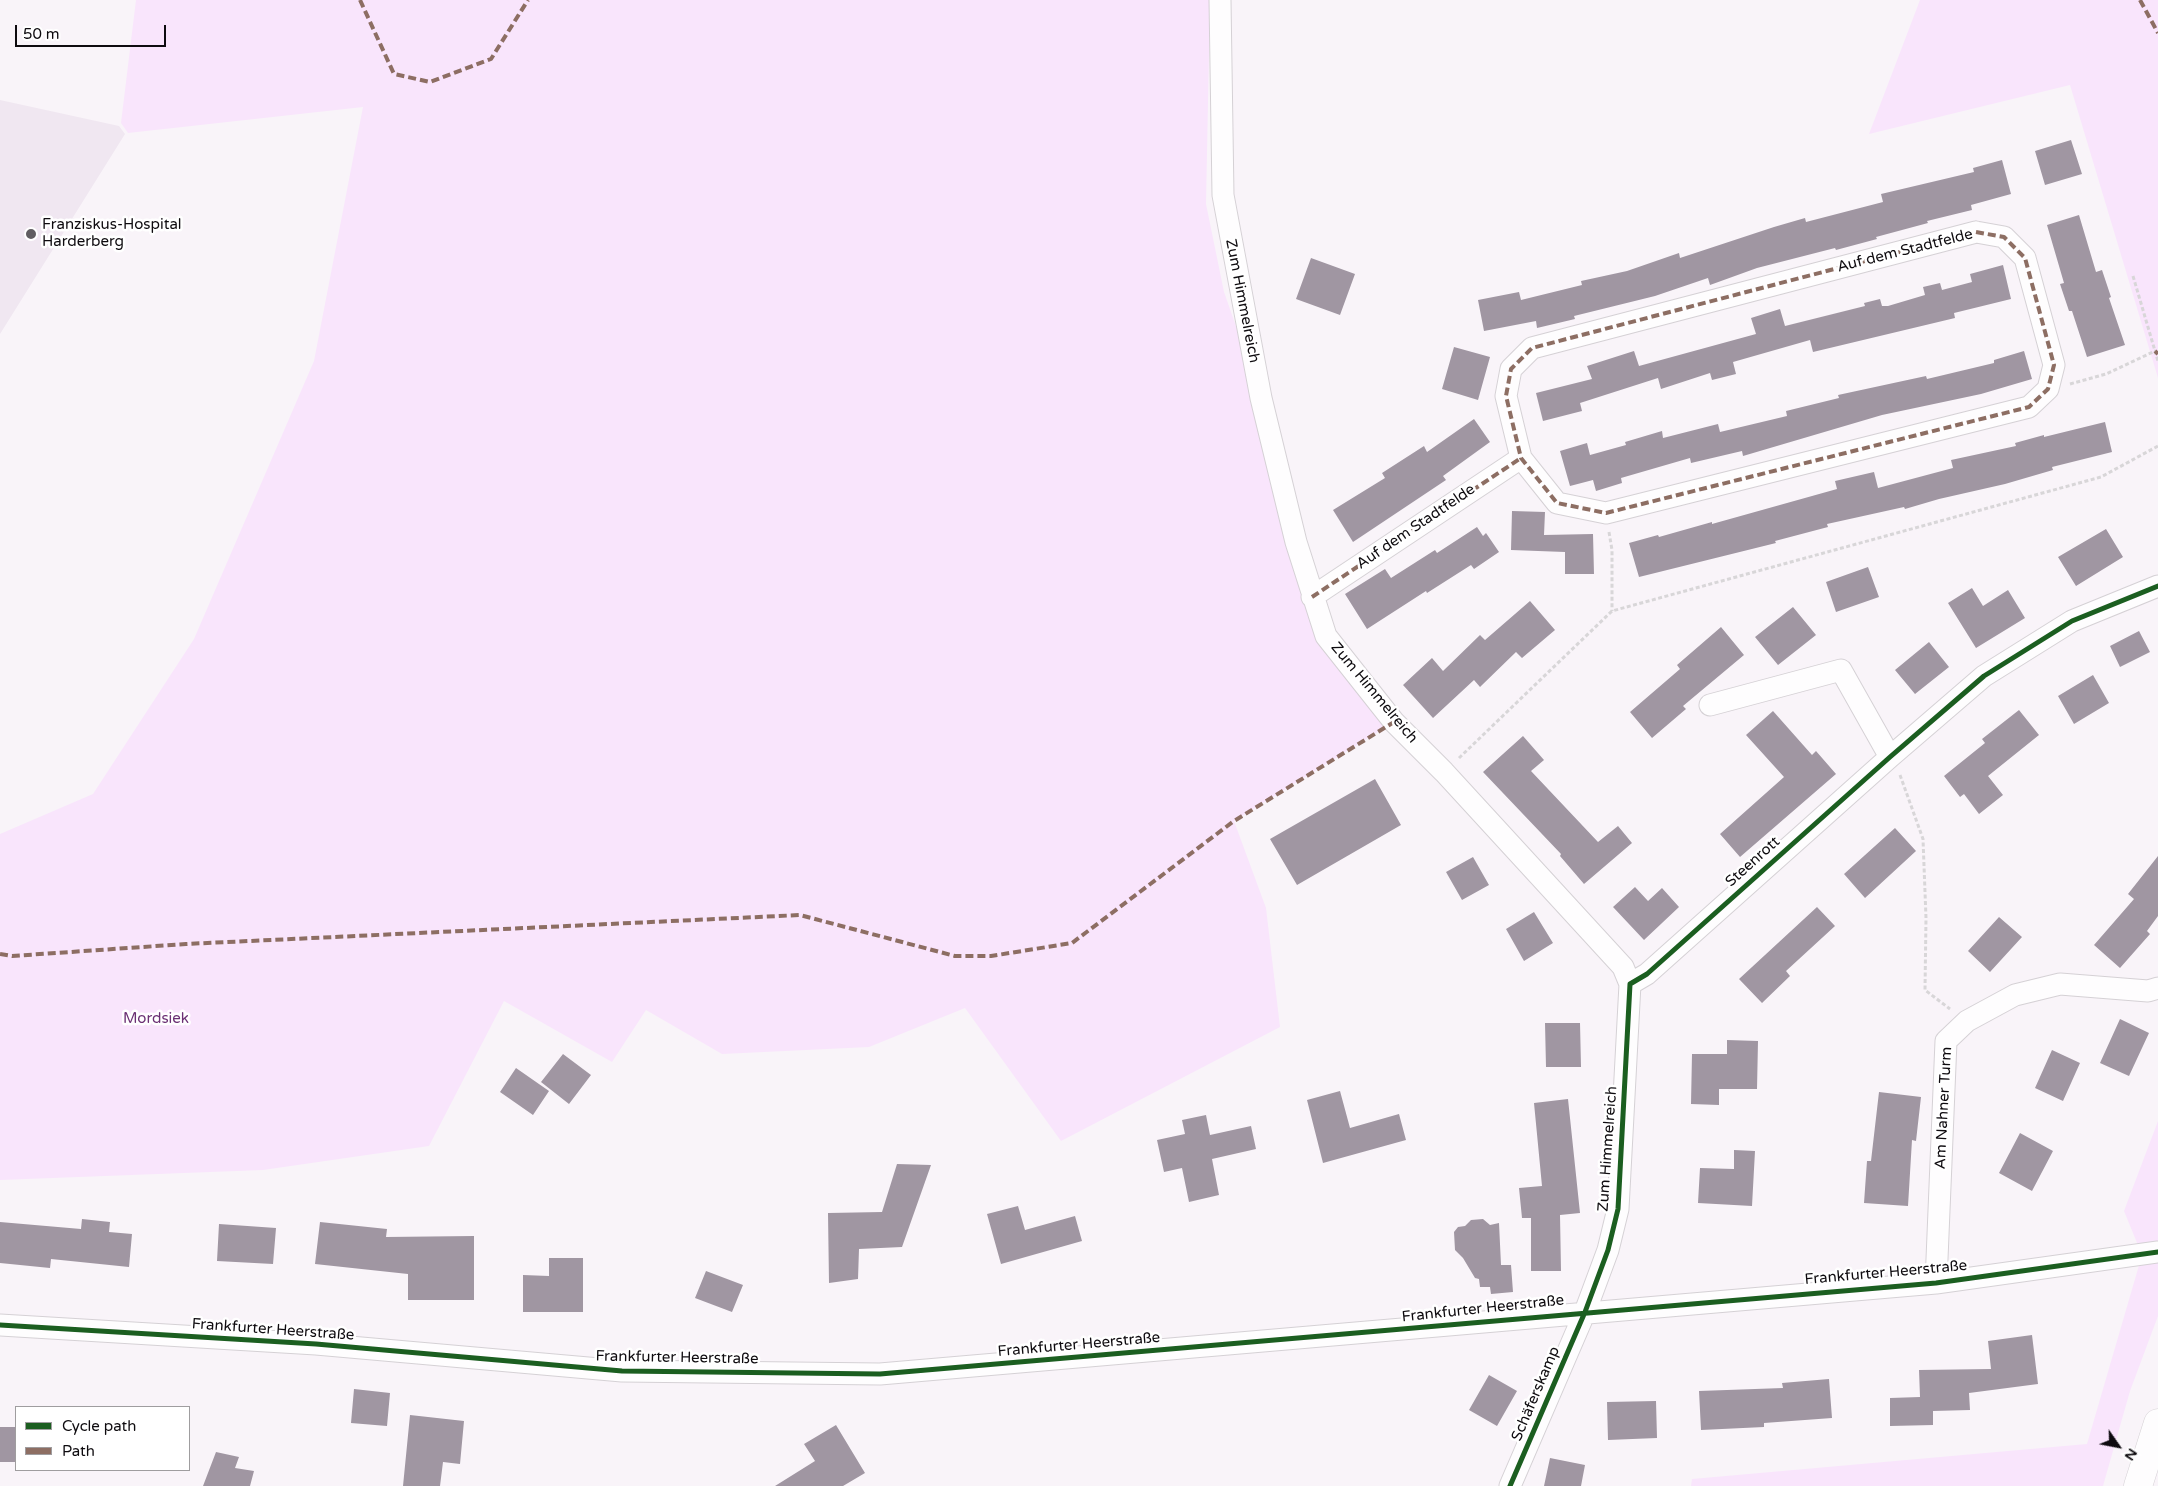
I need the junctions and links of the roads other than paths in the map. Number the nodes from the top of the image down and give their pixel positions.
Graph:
1 (1220, 0) edge
2 (1521, 458) junction
3 (2158, 586) edge
4 (1312, 597) junction
5 (1710, 705) dead end
6 (1890, 756) junction
7 (1630, 984) junction
8 (2158, 988) edge
9 (2150, 1253) edge
10 (1936, 1283) junction
11 (1585, 1312) junction
12 (0, 1325) edge
13 (2158, 1424) edge
14 (1510, 1486) edge
15 (2138, 1486) edge

1 - 4 street, Zum Himmelreich
2 - 2 street, Auf dem Stadtfelde
2 - 4 street, Auf dem Stadtfelde
3 - 6 street, Steenrott
4 - 7 street, Zum Himmelreich
5 - 6 street
6 - 7 street, Steenrott
7 - 11 street, Zum Himmelreich
8 - 10 street, Am Nahner Turm
9 - 10 street, Frankfurter Heerstraße
10 - 11 street, Frankfurter Heerstraße
11 - 12 street, Frankfurter Heerstraße
11 - 14 street, Schäferskamp
13 - 15 highway

